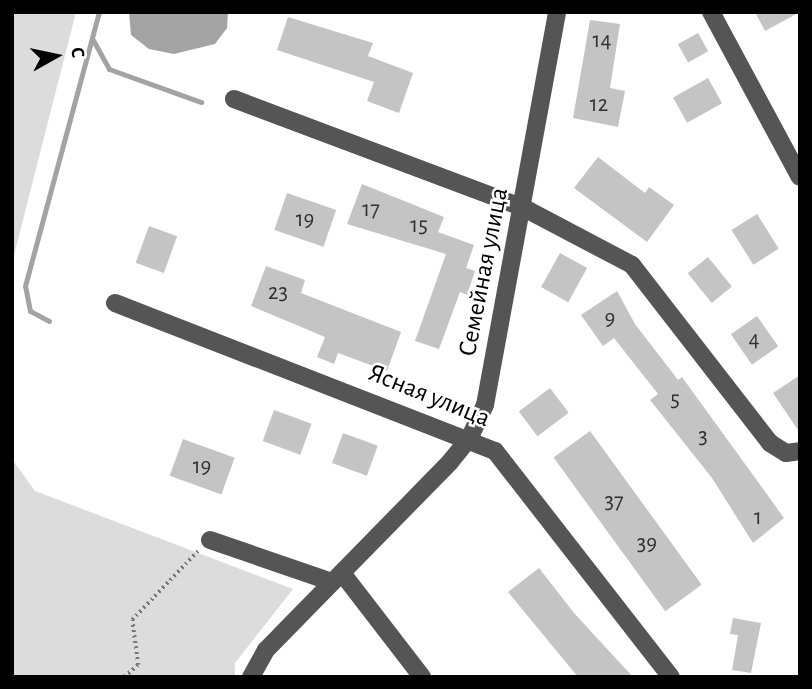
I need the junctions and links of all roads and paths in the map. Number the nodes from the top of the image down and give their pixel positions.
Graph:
1 (557, 12) edge
2 (711, 12) edge
3 (234, 99) dead end
4 (800, 177) edge
5 (524, 208) junction
6 (115, 303) dead end
7 (470, 437) junction
8 (800, 451) edge
9 (210, 540) joint
10 (337, 577) junction
11 (124, 677) edge
12 (251, 677) edge
13 (422, 677) edge
14 (671, 677) edge

1 - 5 street, Семейная улица
2 - 4 street
3 - 5 street
5 - 7 street, Семейная улица
5 - 8 street
6 - 7 street, Ясная улица
7 - 10 street, Семейная улица
7 - 14 street, Ясная улица
9 - 10 street
9 - 11 path
10 - 12 street, Семейная улица
10 - 13 street

